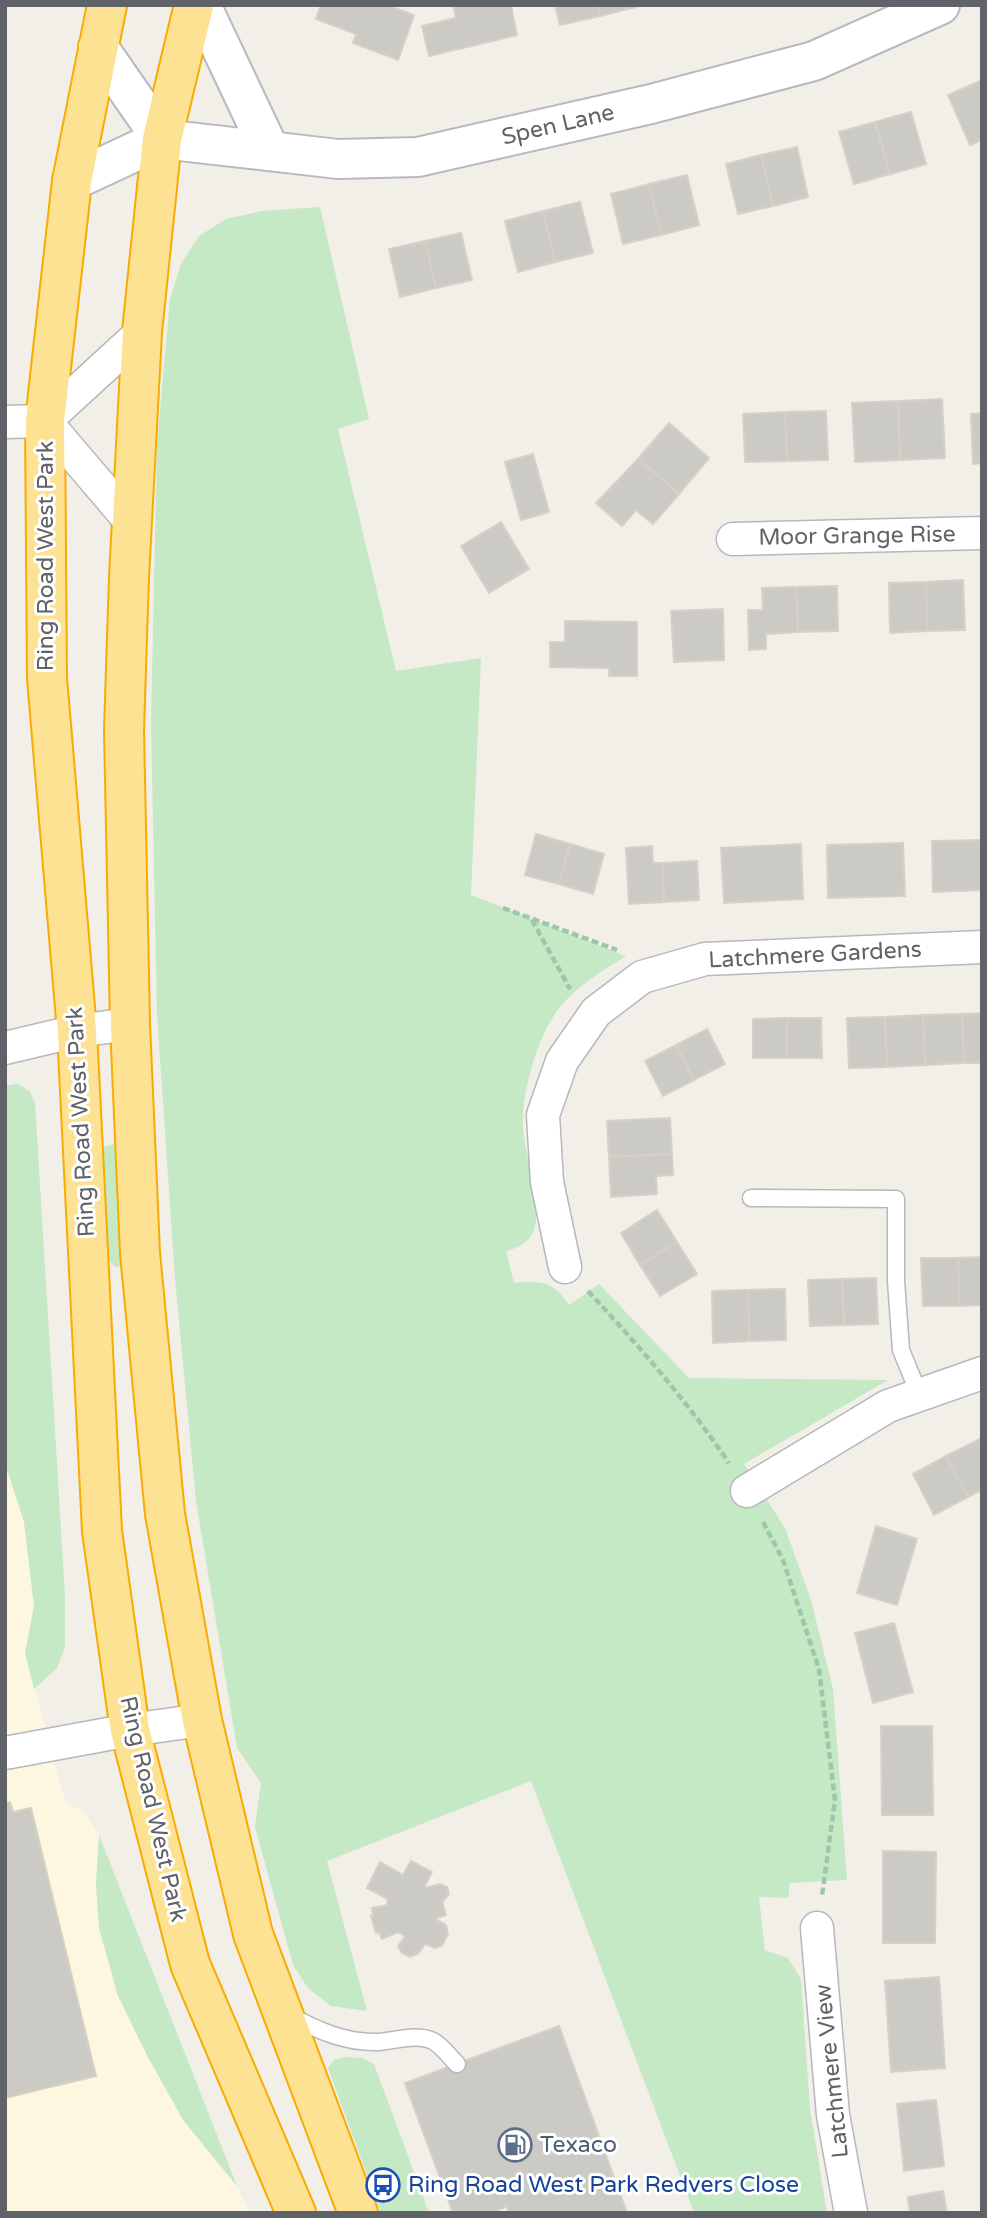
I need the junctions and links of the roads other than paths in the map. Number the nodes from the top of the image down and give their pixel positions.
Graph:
1 (107, 5) edge
2 (194, 5) edge
3 (201, 5) edge
4 (940, 5) edge
5 (98, 47) junction
6 (162, 139) junction
7 (270, 151) junction
8 (72, 181) junction
9 (142, 332) junction
10 (45, 421) junction
11 (5, 422) edge
12 (132, 523) junction
13 (982, 533) edge
14 (733, 539) dead end
15 (982, 947) edge
16 (130, 1024) junction
17 (77, 1031) junction
18 (5, 1048) edge
19 (751, 1198) dead end
20 (565, 1267) road end
21 (982, 1373) edge
22 (919, 1394) junction
23 (747, 1490) road end
24 (202, 1720) junction
25 (130, 1730) junction
26 (5, 1753) edge
27 (817, 1928) road end
28 (284, 2012) junction
29 (457, 2064) dead end
30 (296, 2213) edge
31 (358, 2213) edge
32 (852, 2213) edge

1 - 5 highway, Ring Road West Park
2 - 6 highway
3 - 7 street
4 - 7 street, Spen Lane
5 - 6 street
5 - 8 highway, Ring Road West Park
6 - 7 street, Spen Lane
6 - 8 street
6 - 9 highway
8 - 10 highway, Ring Road West Park
9 - 10 street
9 - 12 highway
10 - 11 street
10 - 12 street
10 - 17 highway, Ring Road West Park
12 - 16 highway
13 - 14 street, Moor Grange Rise
15 - 20 street, Latchmere Gardens
16 - 17 street
16 - 24 highway
17 - 18 street
17 - 25 highway, Ring Road West Park
19 - 22 lane
21 - 22 street
22 - 23 street
24 - 25 street
24 - 28 highway
25 - 26 street
25 - 30 highway, Ring Road West Park
27 - 32 street, Latchmere View
28 - 29 lane
28 - 31 highway

